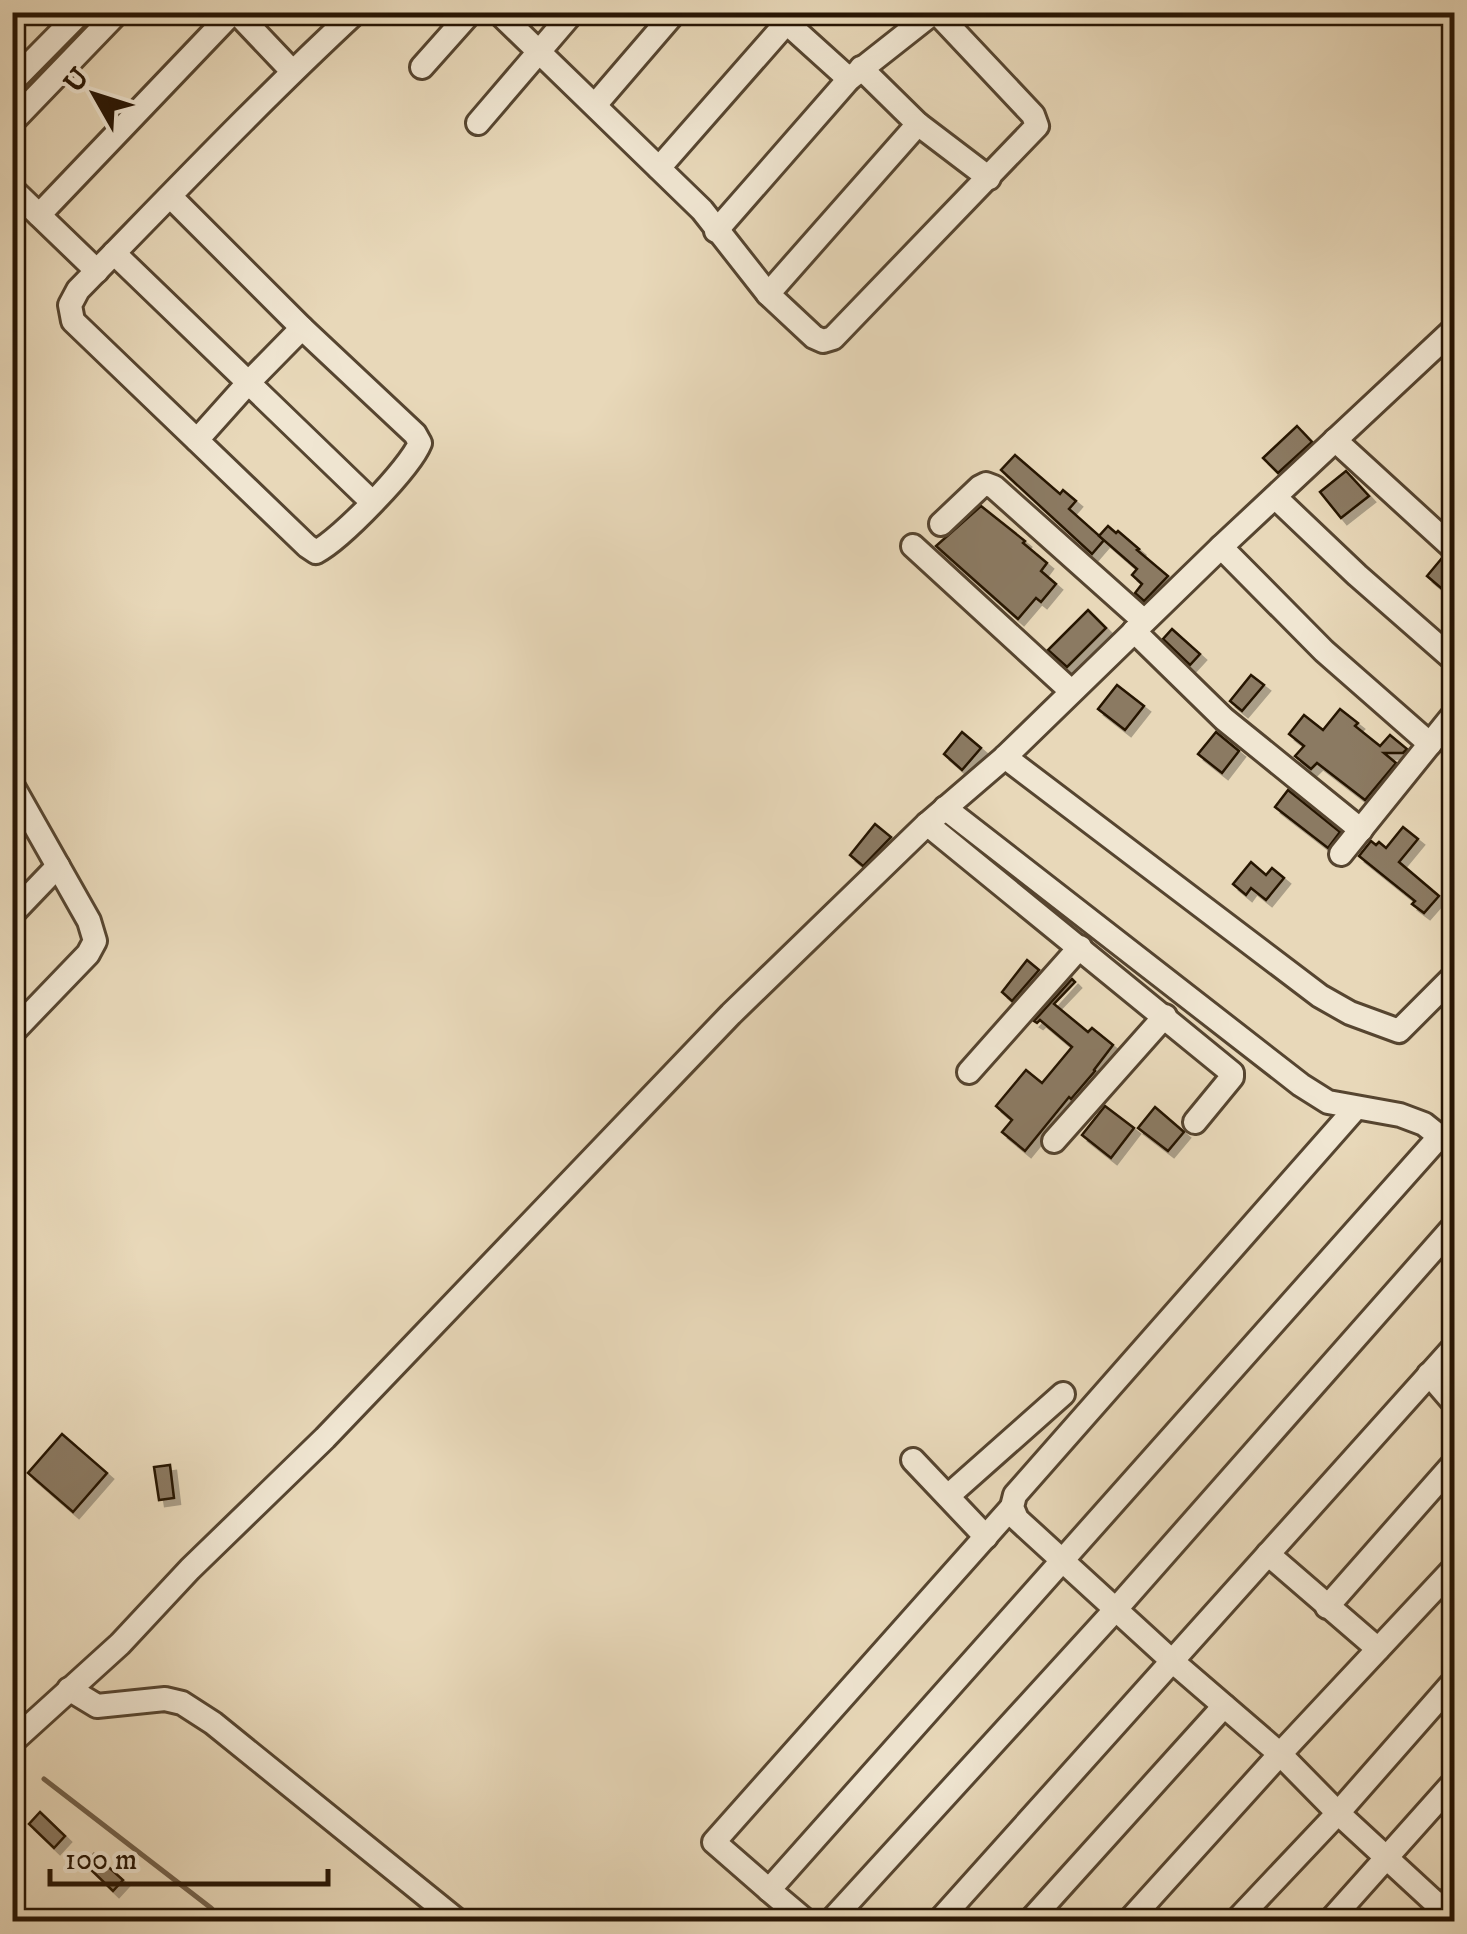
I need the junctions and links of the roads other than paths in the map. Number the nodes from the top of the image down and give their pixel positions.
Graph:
1 (82, 12) edge
2 (118, 12) edge
3 (234, 12) edge
4 (356, 12) edge
5 (471, 12) edge
6 (498, 12) edge
7 (573, 12) edge
8 (675, 12) edge
9 (935, 12) edge
10 (786, 16) edge
11 (538, 52) junction
12 (422, 67) dead end
13 (292, 71) junction
14 (855, 73) junction
15 (12, 82) edge
16 (595, 106) junction
17 (12, 122) edge
18 (478, 124) dead end
19 (918, 124) junction
20 (659, 168) junction
21 (989, 178) junction
22 (12, 189) edge
23 (170, 196) junction
24 (40, 215) junction
25 (716, 231) junction
26 (114, 253) junction
27 (96, 271) junction
28 (768, 294) junction
29 (302, 328) junction
30 (1454, 329) edge
31 (248, 383) junction
32 (198, 440) junction
33 (1335, 440) junction
34 (1276, 497) junction
35 (372, 502) junction
36 (941, 524) dead end
37 (913, 546) dead end
38 (1221, 547) junction
39 (1454, 549) edge
40 (1139, 626) junction
41 (1454, 660) edge
42 (1071, 691) junction
43 (1454, 714) edge
44 (1430, 744) junction
45 (1006, 757) junction
46 (14, 792) edge
47 (946, 808) junction
48 (928, 824) junction
49 (1361, 830) junction
50 (1341, 854) dead end
51 (58, 866) junction
52 (12, 914) edge
53 (1080, 947) junction
54 (1453, 981) edge
55 (1165, 1016) junction
56 (12, 1033) edge
57 (970, 1072) dead end
58 (1355, 1108) junction
59 (1195, 1122) dead end
60 (1054, 1141) dead end
61 (1447, 1142) edge
62 (1454, 1226) edge
63 (1454, 1347) edge
64 (1429, 1374) junction
65 (1063, 1394) dead end
66 (1454, 1403) edge
67 (913, 1460) dead end
68 (1454, 1463) edge
69 (948, 1496) junction
70 (1012, 1507) junction
71 (986, 1537) junction
72 (1268, 1554) junction
73 (1062, 1560) junction
74 (1454, 1568) edge
75 (1327, 1607) junction
76 (1116, 1610) junction
77 (1378, 1650) junction
78 (1171, 1660) junction
79 (1454, 1681) edge
80 (68, 1689) junction
81 (1224, 1706) junction
82 (12, 1742) edge
83 (1280, 1754) junction
84 (1454, 1782) edge
85 (1338, 1813) junction
86 (1387, 1858) junction
87 (768, 1890) junction
88 (1445, 1911) edge
89 (460, 1922) edge
90 (807, 1922) edge
91 (830, 1922) edge
92 (938, 1922) edge
93 (1029, 1922) edge
94 (1128, 1922) edge
95 (1235, 1922) edge
96 (1329, 1922) edge

1 - 15 street
2 - 17 street
3 - 13 street
3 - 24 street
4 - 13 street
5 - 12 street
6 - 11 street
7 - 11 street
8 - 16 street
9 - 14 street
9 - 21 street
10 - 14 street
10 - 20 street
11 - 16 street
11 - 18 street
13 - 23 street
14 - 19 street
14 - 25 street
16 - 20 street
19 - 21 street
19 - 28 street
20 - 25 street
21 - 28 street
22 - 24 street
23 - 26 street
23 - 29 street
24 - 27 street
25 - 28 street
26 - 27 street
26 - 31 street
27 - 32 street
29 - 31 street
29 - 35 street
30 - 33 street
31 - 32 street
31 - 35 street
32 - 35 street
33 - 34 street
33 - 39 street
34 - 38 street
34 - 41 street
36 - 40 street
37 - 42 street
38 - 40 street
38 - 44 street
40 - 42 street
40 - 49 street
42 - 45 street
43 - 44 street
44 - 49 street
45 - 47 street
45 - 54 street
46 - 51 street
47 - 48 street
47 - 58 street
48 - 53 street
48 - 80 street
49 - 50 street
51 - 52 street
51 - 56 street
53 - 55 street
53 - 57 street
55 - 59 street
55 - 60 street
58 - 61 street
58 - 70 street
61 - 73 street
62 - 76 street
63 - 64 street
64 - 66 street
64 - 72 street
65 - 69 street
67 - 69 street
68 - 75 street
69 - 71 street
70 - 71 street
70 - 73 street
71 - 87 street
72 - 75 street
72 - 78 street
73 - 76 street
73 - 87 street
74 - 77 street
75 - 77 street
76 - 78 street
76 - 91 street
77 - 83 street
78 - 81 street
78 - 92 street
79 - 85 street
80 - 82 street
80 - 89 street
81 - 83 street
81 - 93 street
83 - 85 street
83 - 94 street
84 - 86 street
85 - 86 street
85 - 95 street
86 - 88 street
86 - 96 street
87 - 90 street

